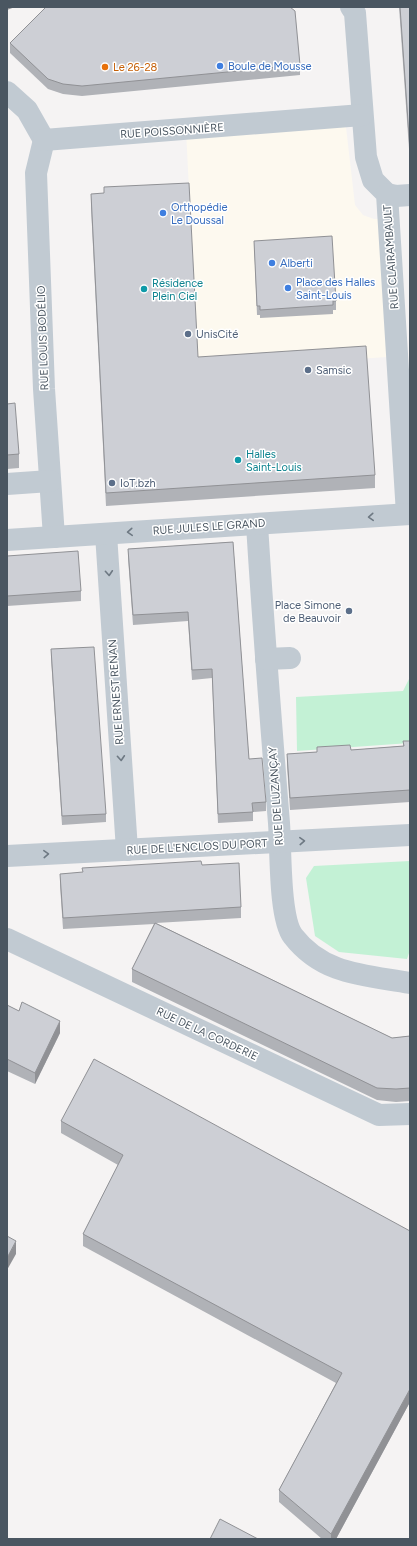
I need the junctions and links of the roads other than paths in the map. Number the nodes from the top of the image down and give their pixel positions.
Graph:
1 (352, 7) edge
2 (7, 92) edge
3 (362, 115) junction
4 (44, 140) junction
5 (386, 194) junction
6 (410, 196) edge
7 (50, 481) junction
8 (7, 484) edge
9 (409, 514) edge
10 (256, 524) junction
11 (106, 534) junction
12 (54, 537) junction
13 (7, 540) edge
14 (290, 658) dead end
15 (266, 659) junction
16 (410, 835) edge
17 (280, 842) junction
18 (127, 850) junction
19 (7, 856) edge
20 (7, 938) edge
21 (410, 983) edge
22 (410, 1114) edge

1 - 3 street, RUE CLAIRAMBAULT
2 - 4 street
3 - 4 street, RUE POISSONNIÈRE
3 - 5 street, RUE CLAIRAMBAULT
4 - 7 street, RUE LOUIS BODÉLIO
5 - 6 street
5 - 9 street, RUE CLAIRAMBAULT
7 - 8 street
7 - 12 street, RUE LOUIS BODÉLIO
9 -> 10 street, RUE JULES LE GRAND
10 -> 11 street, RUE JULES LE GRAND
10 - 15 street, RUE DE LUZANÇAY
11 - 12 street, RUE JULES LE GRAND
11 -> 18 street, RUE ERNEST RENAN
12 - 13 street, RUE JULES LE GRAND
14 - 15 street
15 - 17 street, RUE DE LUZANÇAY
17 -> 16 street, RUE DE L'ENCLOS DU PORT
17 - 18 street, RUE DE L'ENCLOS DU PORT
17 - 21 street, RUE DE LUZANÇAY
19 -> 18 street, RUE DE L'ENCLOS DU PORT
20 - 22 street, RUE DE LA CORDERIE

